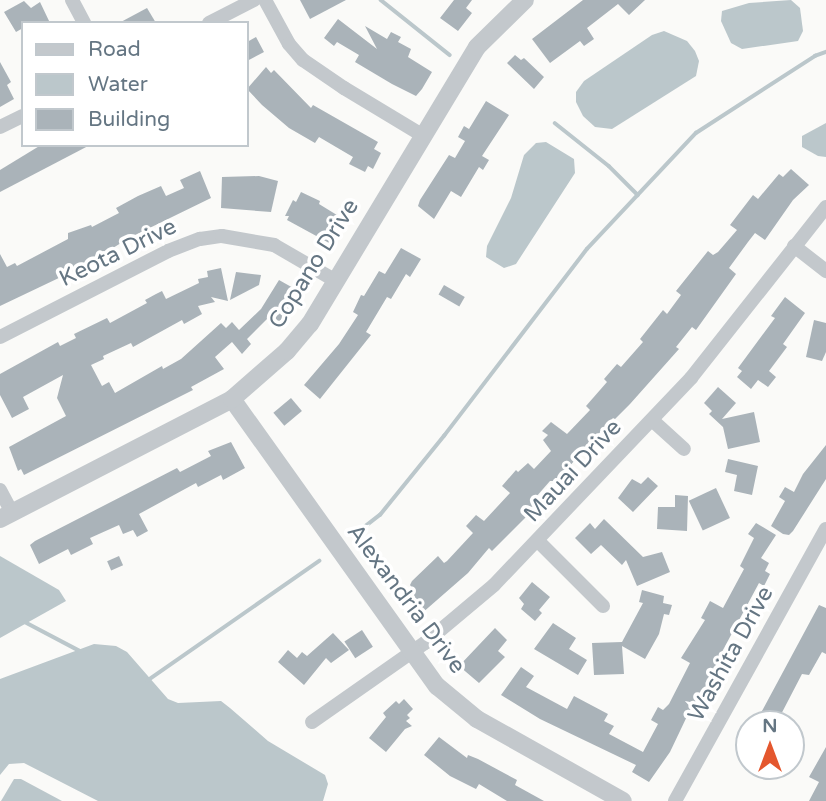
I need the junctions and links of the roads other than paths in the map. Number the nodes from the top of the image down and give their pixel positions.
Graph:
1 (72, 0) edge
2 (254, 0) edge
3 (265, 0) edge
4 (525, 0) edge
5 (83, 21) edge
6 (213, 21) edge
7 (21, 117) edge
8 (0, 127) edge
9 (422, 135) junction
10 (826, 207) edge
11 (794, 246) junction
12 (826, 271) edge
13 (336, 281) junction
14 (0, 337) edge
15 (232, 399) junction
16 (652, 420) junction
17 (684, 449) dead end
18 (0, 490) edge
19 (6, 516) edge
20 (826, 529) edge
21 (538, 541) junction
22 (603, 607) dead end
23 (411, 652) junction
24 (312, 722) dead end
25 (623, 801) edge
26 (675, 801) edge

1 - 5 street
2 - 6 street
3 - 9 street
4 - 9 street, Copano Drive
7 - 8 street
9 - 13 street, Copano Drive
10 - 11 street, Mauai Drive
11 - 12 street
11 - 16 street, Mauai Drive
13 - 14 street, Keota Drive
13 - 15 street, Copano Drive
15 - 19 street, Copano Drive
15 - 23 street, Alexandria Drive
16 - 17 street
16 - 21 street, Mauai Drive
18 - 19 street
20 - 26 street, Washita Drive
21 - 22 street
21 - 23 street, Mauai Drive
23 - 24 street, Mauai Drive
23 - 25 street, Alexandria Drive

